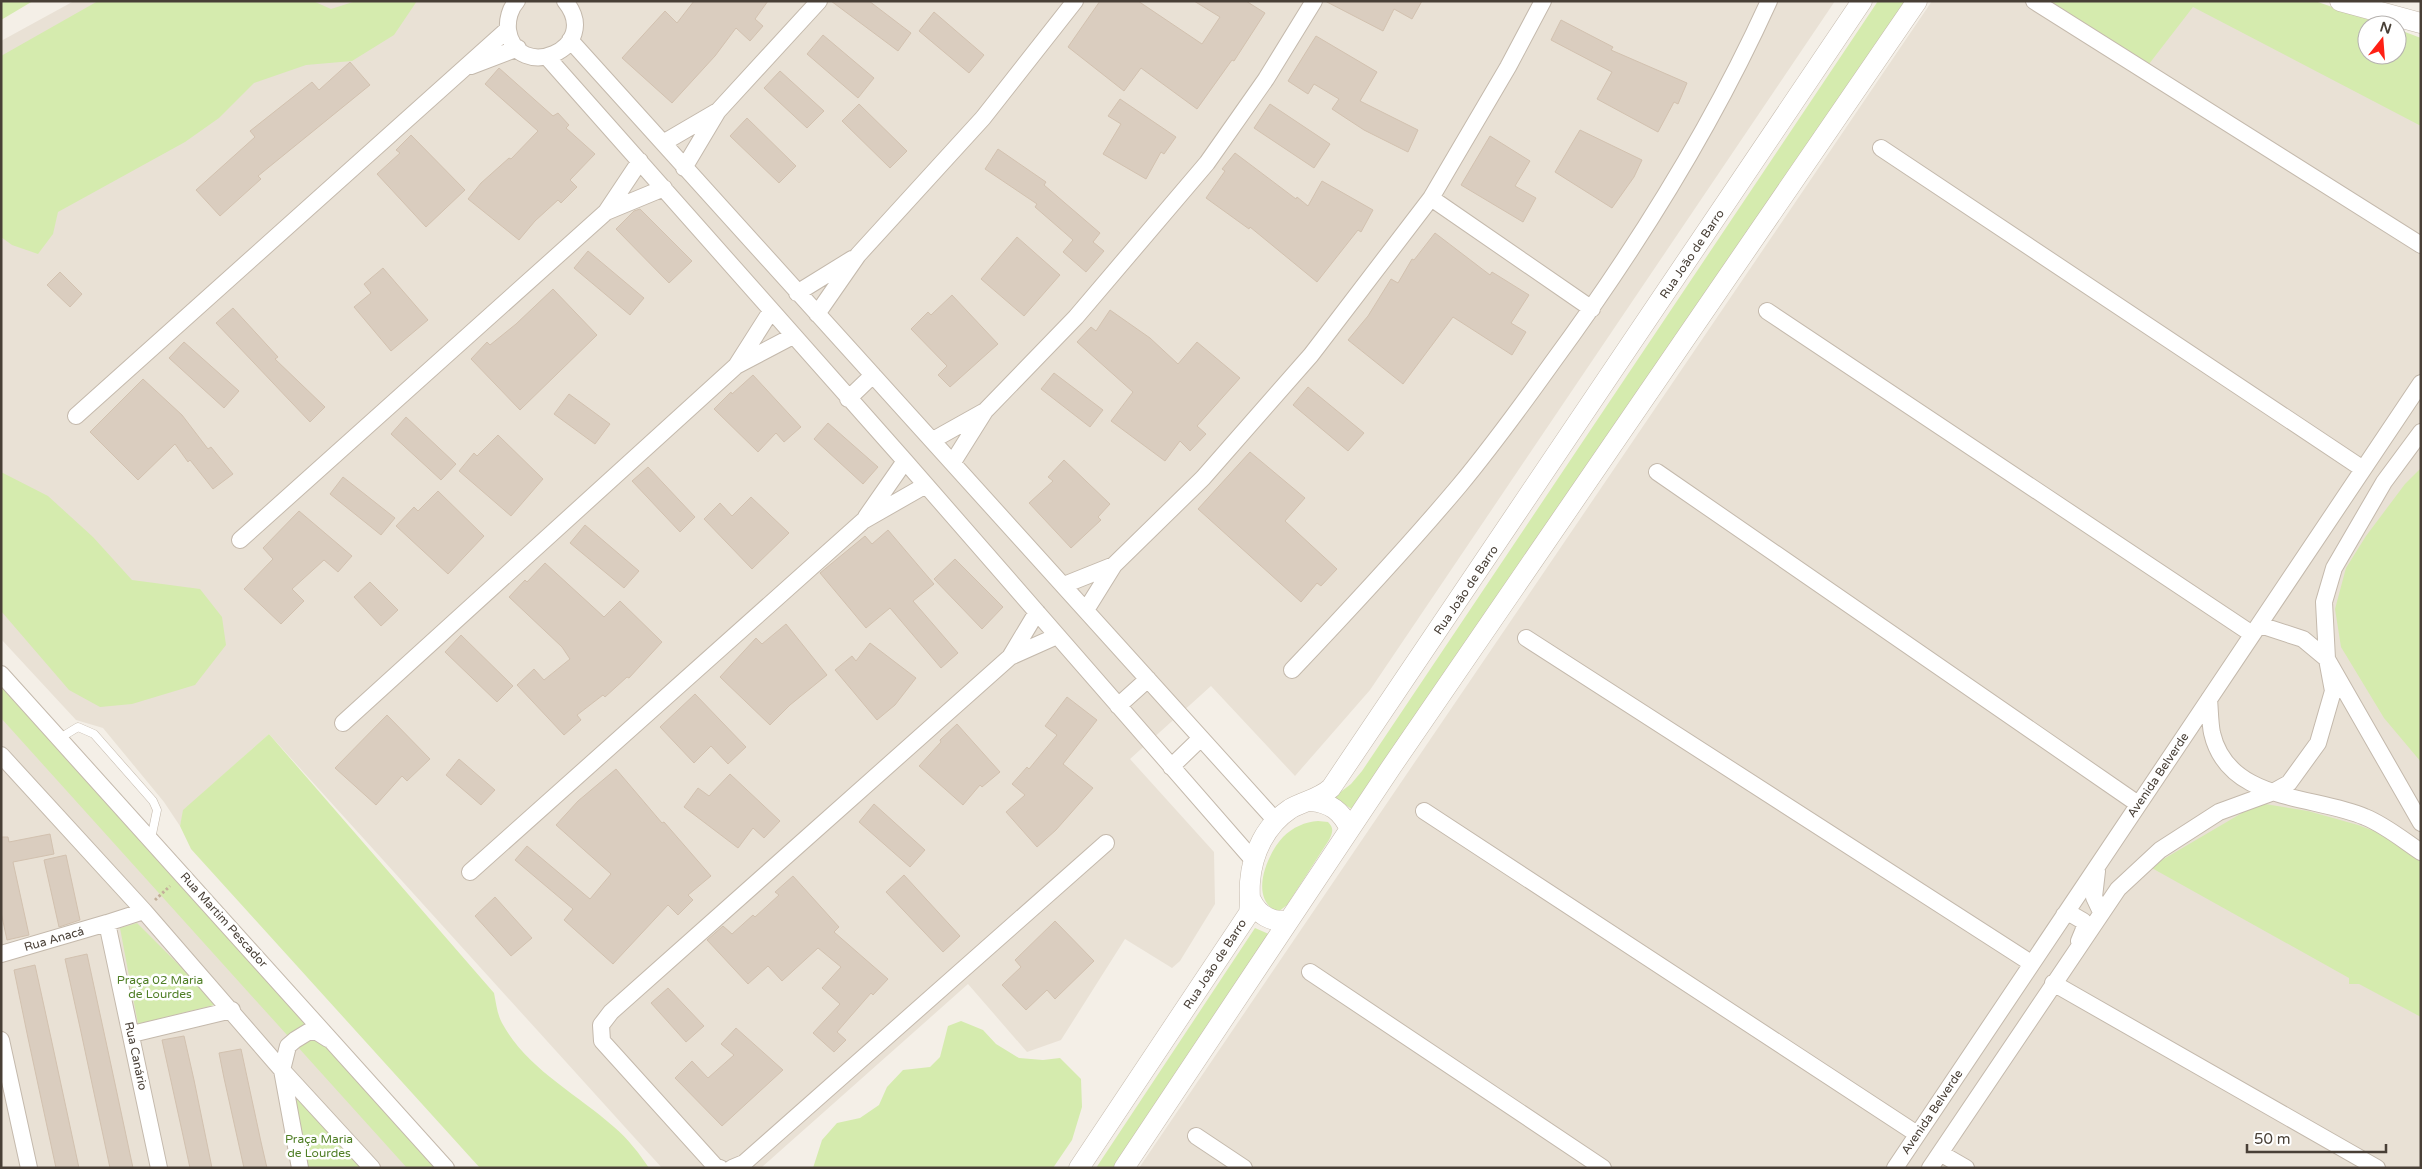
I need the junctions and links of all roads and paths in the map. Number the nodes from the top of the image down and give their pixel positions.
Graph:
1 (517, 1) edge
2 (564, 1) edge
3 (819, 1) edge
4 (1075, 1) edge
5 (1314, 1) edge
6 (1543, 1) edge
7 (1769, 1) edge
8 (1862, 1) edge
9 (1917, 1) edge
10 (2034, 1) edge
11 (2340, 1) edge
12 (2421, 23) edge
13 (508, 29) junction
14 (570, 40) junction
15 (518, 48) junction
16 (547, 57) junction
17 (462, 69) junction
18 (718, 111) junction
19 (663, 143) junction
20 (1881, 148) dead end
21 (640, 161) junction
22 (684, 168) junction
23 (664, 188) junction
24 (1431, 198) junction
25 (606, 212) junction
26 (2421, 244) edge
27 (858, 255) junction
28 (797, 293) junction
29 (1592, 309) junction
30 (771, 311) junction
31 (1767, 311) dead end
32 (817, 314) junction
33 (794, 336) junction
34 (736, 366) junction
35 (873, 375) junction
36 (2421, 383) edge
37 (848, 399) junction
38 (985, 411) junction
39 (76, 416) dead end
40 (2421, 432) edge
41 (933, 440) junction
42 (905, 461) junction
43 (953, 462) junction
44 (2363, 469) junction
45 (1657, 472) dead end
46 (926, 485) junction
47 (863, 520) junction
48 (240, 540) dead end
49 (1114, 565) junction
50 (1064, 585) junction
51 (1086, 610) junction
52 (1037, 612) junction
53 (2256, 630) junction
54 (1057, 636) junction
55 (1526, 638) dead end
56 (1010, 657) junction
57 (2327, 659) junction
58 (1292, 670) dead end
59 (1, 674) edge
60 (1148, 679) junction
61 (2209, 699) junction
62 (1118, 706) junction
63 (343, 722) dead end
64 (60, 738) junction
65 (1201, 738) junction
66 (1, 755) edge
67 (1171, 766) junction
68 (2271, 792) junction
69 (1311, 801) junction
70 (2138, 804) junction
71 (1424, 811) dead end
72 (1276, 821) junction
73 (2421, 823) edge
74 (1350, 828) junction
75 (152, 839) junction
76 (1106, 843) dead end
77 (2421, 852) edge
78 (1254, 861) junction
79 (2100, 862) junction
80 (470, 872) dead end
81 (183, 874) junction
82 (1251, 900) junction
83 (144, 911) junction
84 (2101, 912) junction
85 (2064, 915) junction
86 (1287, 922) junction
87 (107, 923) junction
88 (2076, 950) junction
89 (1, 954) edge
90 (2031, 963) junction
91 (1310, 972) dead end
92 (2053, 983) junction
93 (232, 1010) junction
94 (132, 1034) junction
95 (1, 1040) edge
96 (334, 1043) junction
97 (282, 1070) junction
98 (1917, 1134) junction
99 (1196, 1136) dead end
100 (1940, 1153) junction
101 (29, 1168) edge
102 (159, 1168) edge
103 (300, 1168) edge
104 (372, 1168) edge
105 (446, 1168) edge
106 (720, 1168) edge
107 (732, 1168) edge
108 (1080, 1168) edge
109 (1124, 1168) edge
110 (1244, 1168) edge
111 (1602, 1168) edge
112 (1895, 1168) edge
113 (1930, 1168) edge
114 (1966, 1168) edge
115 (2377, 1168) edge

1 - 13 street
2 - 14 street
3 - 18 street
4 - 27 street
5 - 38 street
6 - 24 street
7 - 29 street
8 - 69 street, Rua João de Barro
9 - 74 street
10 - 26 street
11 - 12 street
13 - 15 street
13 - 17 street
14 - 16 street
14 - 19 street
15 - 16 street
15 - 17 street
16 - 21 street
17 - 39 street
18 - 19 street
18 - 22 street
19 - 22 street
20 - 44 street
21 - 23 street
21 - 25 street
22 - 28 street
23 - 25 street
23 - 30 street
24 - 29 street
24 - 49 street
25 - 48 street
27 - 28 street
27 - 32 street
28 - 32 street
29 - 58 street
30 - 33 street
30 - 34 street
31 - 53 street
32 - 35 street
33 - 34 street
33 - 37 street
34 - 63 street
35 - 37 street
35 - 41 street
36 - 44 street, Avenida Belverde
37 - 42 street
38 - 41 street
38 - 43 street
40 - 57 street
41 - 43 street
42 - 46 street
42 - 47 street
43 - 50 street
44 - 53 street, Avenida Belverde
45 - 70 street
46 - 47 street
46 - 52 street
47 - 80 street
49 - 50 street
49 - 51 street
50 - 51 street
51 - 60 street
52 - 54 street
52 - 56 street
53 - 57 street
53 - 61 street, Avenida Belverde
54 - 56 street
54 - 62 street
55 - 90 street
56 - 106 street
57 - 68 street
57 - 73 street
59 - 64 street, Rua Martim Pescador
60 - 62 street
60 - 65 street
61 - 68 street
61 - 70 street, Avenida Belverde
62 - 67 street
64 - 75 street, Rua Martim Pescador
64 - 75 lane
65 - 67 street
65 - 72 street
66 - 83 street
67 - 78 street
68 - 77 street
68 - 84 street
69 - 72 street, Rua João de Barro
69 - 74 street
70 - 79 street, Avenida Belverde
71 - 98 street
72 - 78 street, Rua João de Barro
74 - 86 street
75 - 81 street, Rua Martim Pescador
76 - 107 street
78 - 82 street, Rua João de Barro
79 - 84 street
79 - 85 street, Avenida Belverde
81 - 83 path
81 - 96 street, Rua Martim Pescador
82 - 86 street
82 - 108 street, Rua João de Barro
83 - 87 street
83 - 93 street
84 - 88 street
85 - 88 street
85 - 90 street, Avenida Belverde
86 - 109 street
87 - 89 street, Rua Anacá
87 - 94 street, Rua Canário
88 - 92 street
90 - 98 street, Avenida Belverde
91 - 111 street
92 - 100 street
92 - 115 street
93 - 94 street
93 - 97 street
94 - 102 street, Rua Canário
95 - 101 street
96 - 97 street
96 - 105 street, Rua Martim Pescador
97 - 103 street
97 - 104 street
98 - 112 street, Avenida Belverde
99 - 110 street
100 - 113 street
100 - 114 street

